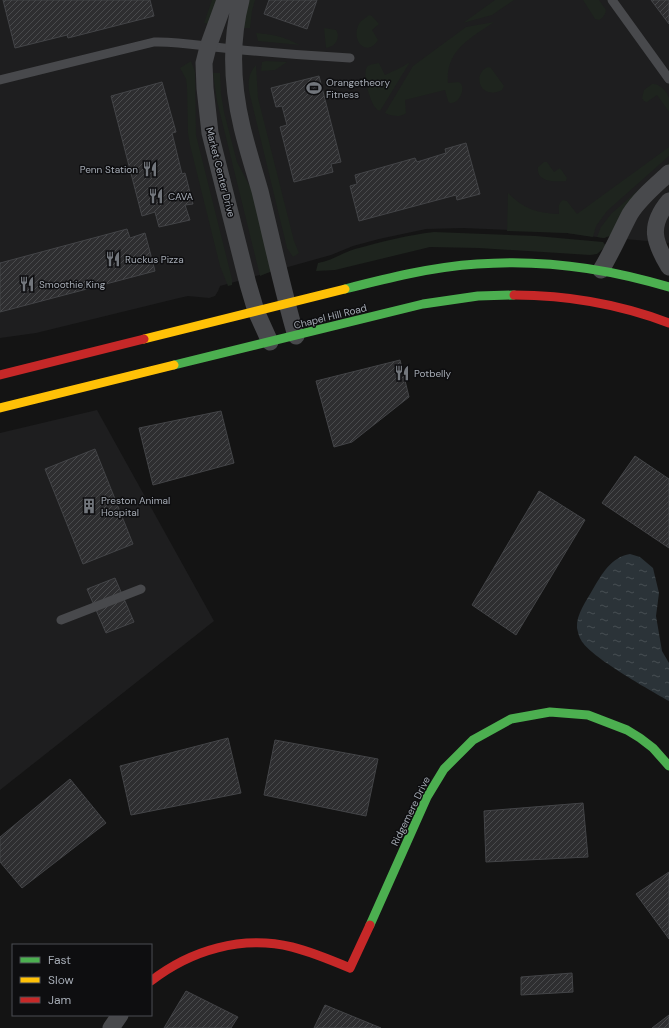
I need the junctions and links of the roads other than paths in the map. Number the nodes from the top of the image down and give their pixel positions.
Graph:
1 (225, 0) edge
2 (241, 0) edge
3 (612, 0) edge
4 (208, 47) junction
5 (233, 49) junction
6 (350, 58) dead end
7 (669, 79) edge
8 (0, 80) edge
9 (669, 173) edge
10 (669, 202) edge
11 (669, 267) edge
12 (601, 270) junction
13 (669, 287) edge
14 (287, 304) junction
15 (256, 311) junction
16 (669, 323) edge
17 (296, 336) junction
18 (270, 342) junction
19 (0, 375) edge
20 (0, 408) edge
21 (141, 589) dead end
22 (60, 620) dead end
23 (669, 766) edge
24 (152, 981) edge
25 (119, 1016) edge
26 (111, 1028) edge

1 - 4 street, Market Center Drive
2 - 5 street
3 - 7 lane
4 - 5 lane
4 - 8 lane
4 - 15 street, Market Center Drive
5 - 6 lane
5 - 14 street
9 - 12 street
10 - 11 street
12 - 13 main road
12 - 14 main road
14 - 15 main road
14 - 17 street
15 - 18 street, Market Center Drive
15 - 19 main road
16 - 17 main road, Chapel Hill Road
17 - 18 main road, Chapel Hill Road
18 - 20 main road, Chapel Hill Road
21 - 22 lane
23 - 24 main road, Ridgemere Drive
25 - 26 street

